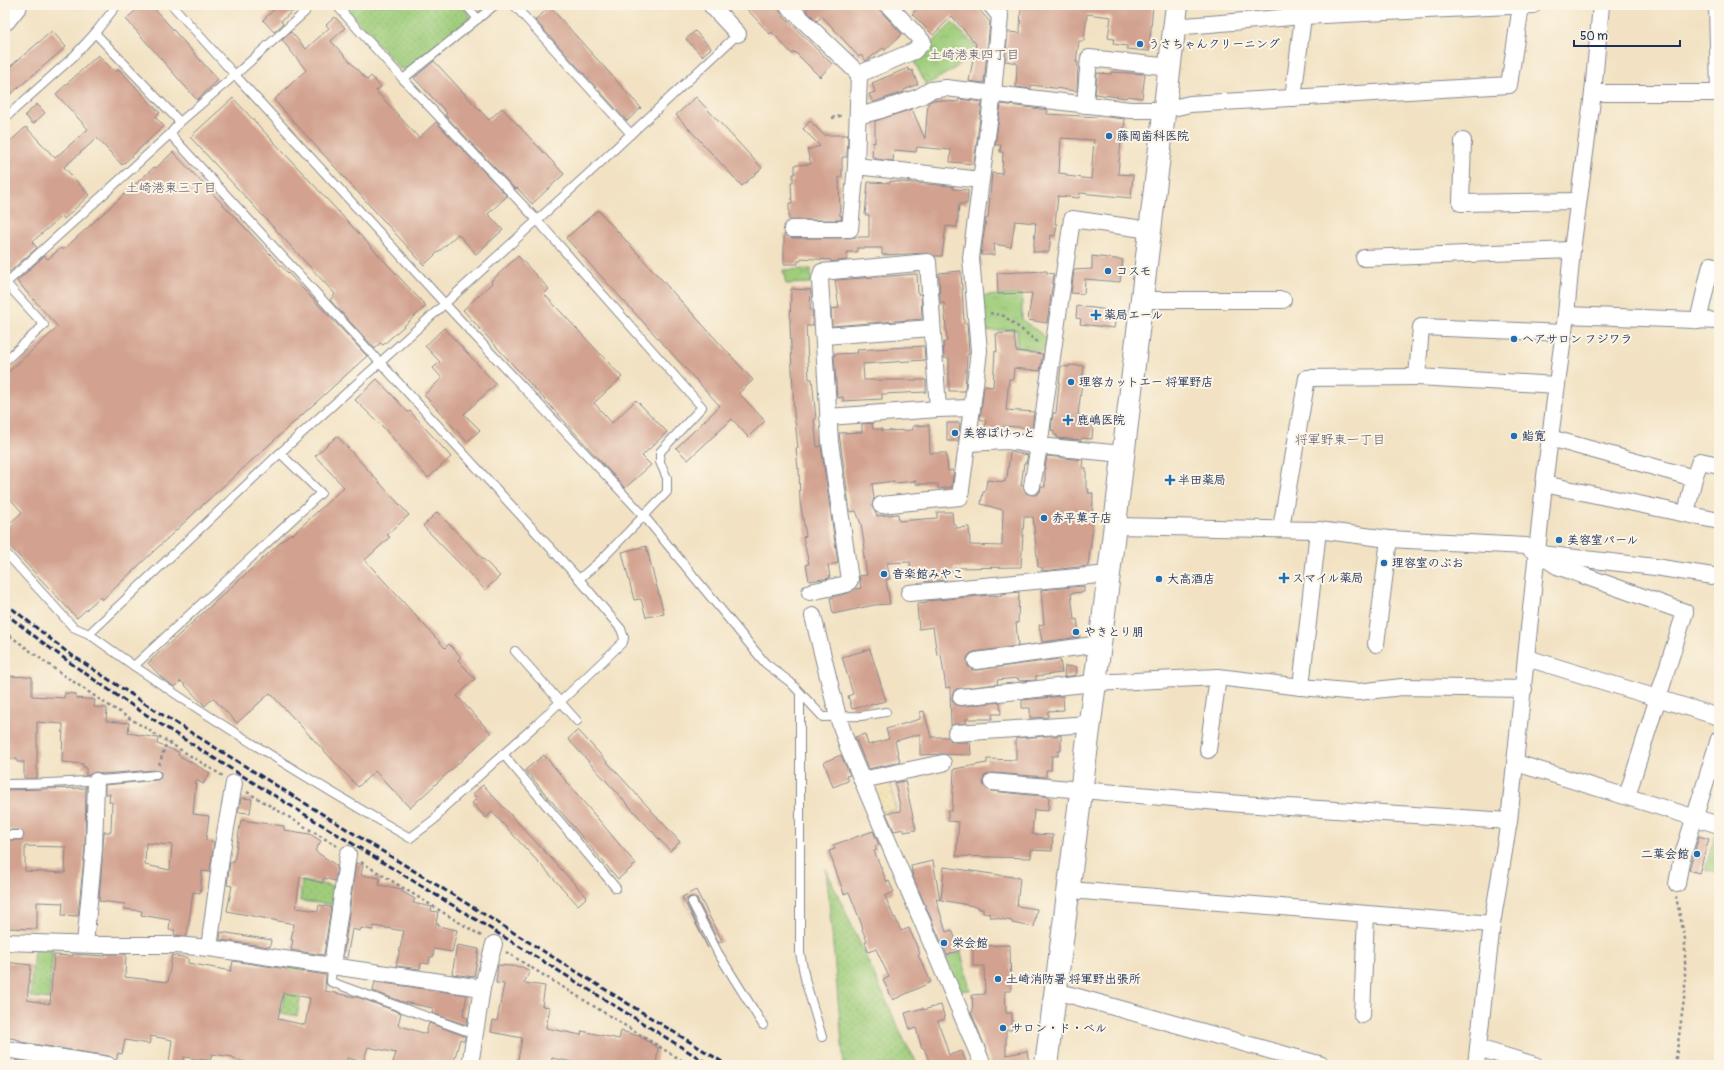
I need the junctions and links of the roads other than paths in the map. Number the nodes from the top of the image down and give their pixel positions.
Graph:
1 (16, 5) edge
2 (117, 5) edge
3 (172, 5) edge
4 (336, 5) edge
5 (466, 5) edge
6 (495, 5) edge
7 (514, 5) edge
8 (711, 5) edge
9 (786, 5) edge
10 (888, 5) edge
11 (991, 5) edge
12 (1177, 5) edge
13 (1601, 5) edge
14 (1717, 5) edge
15 (1527, 6) edge
16 (1408, 8) edge
17 (305, 12) dead end
18 (1303, 16) junction
19 (5, 19) edge
20 (478, 19) junction
21 (1174, 27) junction
22 (95, 33) junction
23 (738, 34) joint
24 (1170, 67) junction
25 (859, 74) junction
26 (235, 75) junction
27 (403, 79) junction
28 (1593, 93) junction
29 (1719, 93) edge
30 (993, 94) junction
31 (1293, 98) junction
32 (1085, 105) junction
33 (1164, 110) junction
34 (858, 116) junction
35 (5, 118) edge
36 (180, 122) junction
37 (170, 134) junction
38 (631, 134) junction
39 (1463, 141) dead end
40 (856, 166) junction
41 (981, 180) junction
42 (1578, 201) junction
43 (537, 220) junction
44 (792, 229) dead end
45 (1150, 230) junction
46 (1572, 250) junction
47 (1364, 258) dead end
48 (1711, 265) dead end
49 (6, 284) edge
50 (1142, 300) junction
51 (1283, 300) dead end
52 (445, 304) junction
53 (1566, 316) junction
54 (1698, 321) junction
55 (1719, 322) edge
56 (932, 328) junction
57 (1564, 333) junction
58 (824, 336) junction
59 (5, 361) edge
60 (381, 362) junction
61 (1417, 377) junction
62 (1557, 385) junction
63 (938, 408) junction
64 (972, 408) junction
65 (828, 417) junction
66 (1550, 438) junction
67 (968, 443) junction
68 (1039, 446) junction
69 (280, 453) junction
70 (1123, 454) junction
71 (1719, 465) edge
72 (1694, 478) junction
73 (1544, 484) junction
74 (1032, 486) dead end
75 (881, 505) dead end
76 (1686, 514) junction
77 (644, 516) junction
78 (1719, 521) edge
79 (1115, 526) junction
80 (1282, 528) junction
81 (1318, 530) junction
82 (1389, 539) junction
83 (5, 552) edge
84 (1538, 554) junction
85 (1109, 574) junction
86 (1719, 577) edge
87 (579, 579) junction
88 (810, 592) dead end
89 (909, 592) dead end
90 (813, 616) dead end
91 (89, 634) junction
92 (1100, 644) junction
93 (1376, 644) dead end
94 (515, 651) dead end
95 (1527, 658) junction
96 (976, 661) dead end
97 (134, 666) junction
98 (1218, 677) junction
99 (1094, 683) junction
100 (1301, 687) junction
101 (1524, 689) junction
102 (800, 693) junction
103 (961, 697) dead end
104 (1658, 698) junction
105 (560, 701) junction
106 (886, 712) dead end
107 (1719, 717) edge
108 (838, 718) junction
109 (577, 721) dead end
110 (1089, 724) junction
111 (956, 733) dead end
112 (1719, 739) edge
113 (1208, 750) dead end
114 (502, 754) junction
115 (944, 763) dead end
116 (1516, 763) junction
117 (156, 775) road end
118 (862, 780) junction
119 (96, 781) junction
120 (992, 782) dead end
121 (234, 783) dead end
122 (5, 784) edge
123 (1081, 790) junction
124 (1627, 796) junction
125 (1695, 818) junction
126 (1509, 821) junction
127 (1719, 824) edge
128 (5, 835) edge
129 (19, 835) dead end
130 (348, 854) dead end
131 (1677, 884) road end
132 (616, 888) dead end
133 (1070, 890) junction
134 (692, 902) dead end
135 (1366, 914) junction
136 (1492, 924) junction
137 (5, 942) edge
138 (85, 944) junction
139 (494, 944) dead end
140 (209, 948) junction
141 (332, 966) junction
142 (482, 988) junction
143 (1056, 991) junction
144 (1362, 1015) dead end
145 (763, 1025) dead end
146 (475, 1034) junction
147 (822, 1037) dead end
148 (1478, 1048) junction
149 (5, 1049) edge
150 (108, 1065) edge
151 (470, 1065) edge
152 (983, 1065) edge
153 (1046, 1065) edge
154 (1322, 1065) edge
155 (1476, 1065) edge
156 (1535, 1065) edge

1 - 19 street
2 - 22 lane
3 - 26 lane
4 - 27 lane
5 - 20 lane
6 - 20 lane
7 - 38 lane
8 - 23 street
9 - 25 street
10 - 25 street
11 - 30 street
12 - 21 street
13 - 28 street
14 - 29 street
15 - 16 street
15 - 31 street
16 - 18 street
17 - 26 lane
18 - 21 street
18 - 31 street
20 - 27 lane
21 - 24 street
22 - 35 lane
22 - 36 lane
23 - 38 lane
24 - 32 street
24 - 33 street
25 - 34 street
26 - 36 lane
26 - 52 lane
27 - 43 lane
28 - 29 street
28 - 42 street
30 - 32 street
30 - 34 street
30 - 41 street
31 - 33 street
32 - 33 street
33 - 45 street
34 - 40 street
36 - 37 lane
37 - 49 lane
37 - 60 lane
38 - 43 lane
39 - 42 street
40 - 41 street
40 - 44 street
41 - 64 street
42 - 46 street
43 - 52 lane
43 - 77 lane
45 - 50 street
45 - 68 street
46 - 47 street
46 - 53 street
48 - 54 street
49 - 59 lane
50 - 51 street
50 - 70 street
52 - 60 lane
52 - 77 lane
53 - 54 street
53 - 57 street
54 - 55 street
56 - 58 street
56 - 58 street
56 - 63 street
57 - 61 street
57 - 62 street
58 - 65 street
60 - 69 lane
60 - 87 lane
61 - 62 street
61 - 80 street
62 - 66 street
63 - 64 street
63 - 65 street
64 - 67 street
65 - 88 street
66 - 72 street
66 - 73 street
67 - 68 street
67 - 75 street
68 - 70 street
68 - 74 street
69 - 91 lane
69 - 97 lane
70 - 79 street
71 - 72 street
72 - 76 street
73 - 76 street
73 - 84 street
76 - 78 street
77 - 87 lane
77 - 102 lane
79 - 80 street
79 - 85 street
80 - 81 street
81 - 82 street
81 - 100 street
82 - 84 street
82 - 93 street
83 - 91 lane
84 - 86 street
84 - 95 street
84 - 104 street
85 - 89 street
85 - 92 street
87 - 105 lane
90 - 108 street
91 - 97 lane
92 - 96 street
92 - 99 street
94 - 105 lane
95 - 101 street
95 - 104 street
97 - 114 lane
98 - 99 street
98 - 100 street
98 - 113 street
99 - 103 street
99 - 110 street
100 - 101 street
101 - 116 street
102 - 108 lane
102 - 147 lane
104 - 107 street
104 - 124 street
105 - 109 lane
105 - 114 lane
106 - 108 lane
108 - 118 street
110 - 111 street
110 - 123 street
112 - 125 street
114 - 132 lane
115 - 118 street
116 - 124 street
116 - 126 street
117 - 119 lane
118 - 152 street
119 - 122 lane
119 - 138 street
120 - 123 street
121 - 140 street
123 - 126 street
123 - 133 street
124 - 125 street
125 - 127 street
125 - 131 street
126 - 136 street
128 - 129 lane
130 - 141 street
133 - 135 street
133 - 143 street
134 - 145 lane
135 - 136 street
135 - 144 street
136 - 148 street
137 - 138 street
138 - 140 street
139 - 142 street
140 - 141 street
141 - 142 street
141 - 146 lane
142 - 146 street
143 - 153 street
143 - 154 street
146 - 151 street
148 - 155 street
148 - 156 street
149 - 150 street

